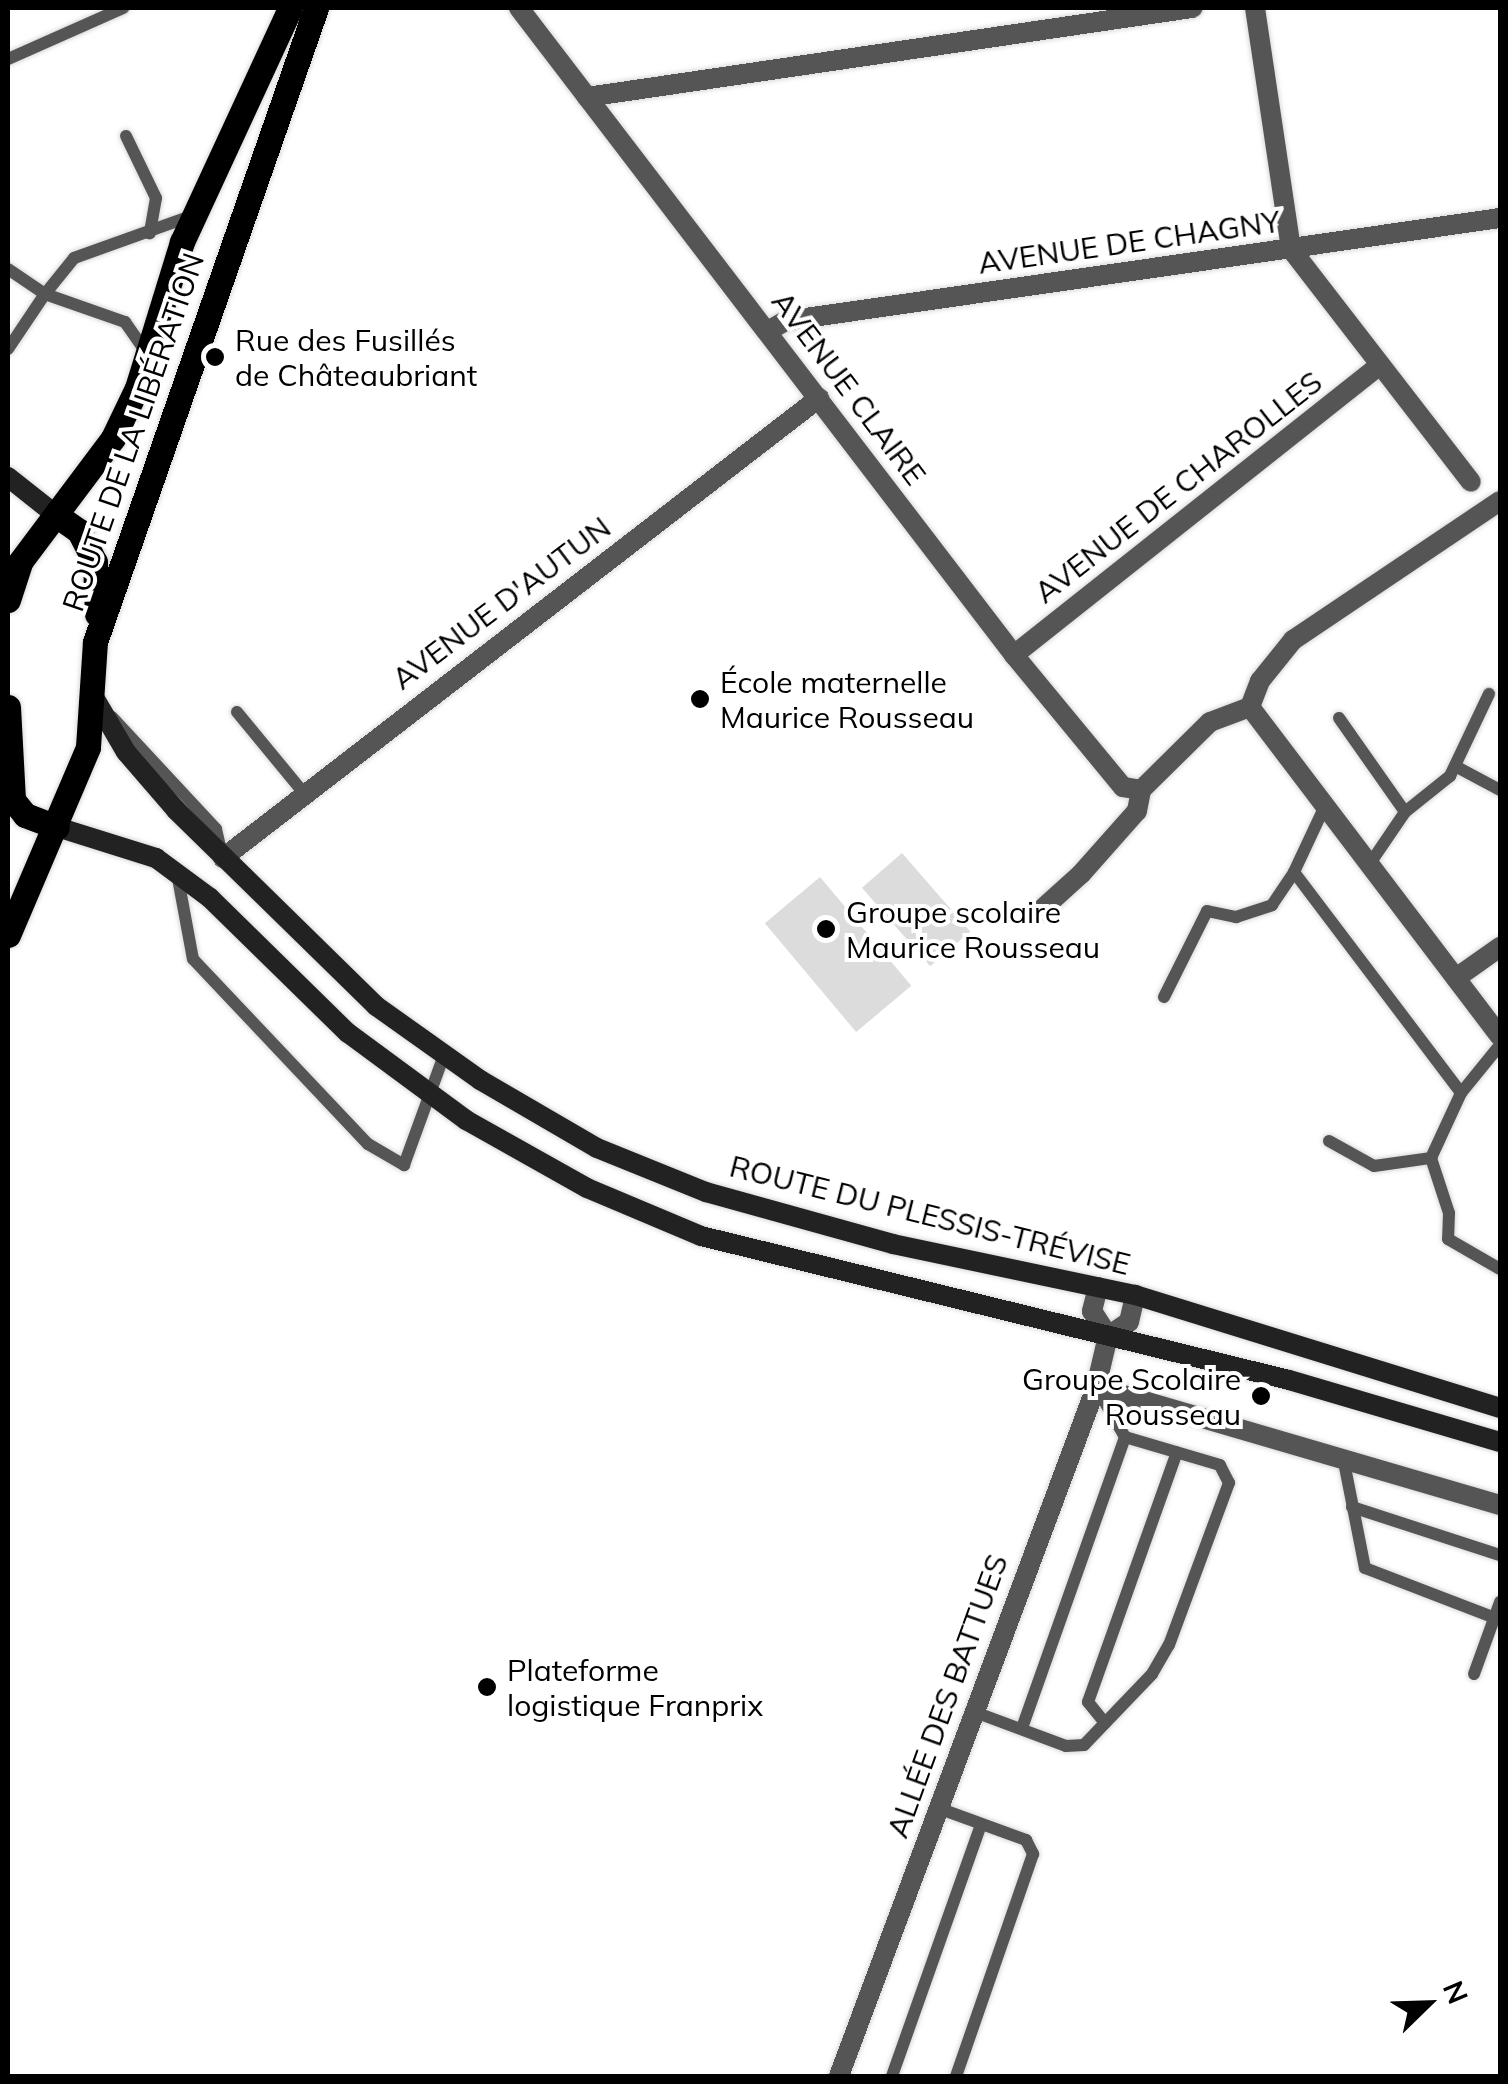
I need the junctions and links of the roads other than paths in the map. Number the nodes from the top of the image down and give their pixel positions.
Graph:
1 (122, 8) edge
2 (290, 8) edge
3 (316, 8) edge
4 (519, 8) edge
5 (1192, 8) edge
6 (1255, 8) edge
7 (8, 59) edge
8 (588, 97) junction
9 (126, 136) dead end
10 (194, 215) junction
11 (1500, 218) edge
12 (150, 232) junction
13 (1291, 249) junction
14 (8, 269) edge
15 (45, 294) junction
16 (768, 331) junction
17 (8, 349) edge
18 (147, 354) junction
19 (1380, 365) junction
20 (819, 398) junction
21 (8, 478) edge
22 (1471, 482) dead end
23 (1500, 501) edge
24 (56, 515) junction
25 (8, 600) edge
26 (96, 642) junction
27 (1014, 655) junction
28 (1489, 694) dead end
29 (95, 699) junction
30 (8, 707) edge
31 (1250, 707) junction
32 (237, 712) dead end
33 (1340, 718) dead end
34 (1455, 766) junction
35 (1141, 790) junction
36 (1500, 790) edge
37 (303, 792) junction
38 (1324, 808) junction
39 (1405, 812) junction
40 (58, 827) junction
41 (223, 858) junction
42 (1369, 865) junction
43 (1294, 872) junction
44 (177, 874) junction
45 (1040, 911) dead end
46 (8, 936) edge
47 (1500, 947) edge
48 (1456, 978) junction
49 (1164, 997) dead end
50 (1500, 1036) edge
51 (1500, 1045) edge
52 (444, 1055) junction
53 (428, 1092) junction
54 (1461, 1093) junction
55 (1329, 1141) dead end
56 (1431, 1158) junction
57 (1500, 1269) edge
58 (1098, 1287) junction
59 (1134, 1295) junction
60 (1108, 1336) junction
61 (1096, 1387) junction
62 (1500, 1408) edge
63 (1125, 1436) junction
64 (1500, 1442) edge
65 (1177, 1452) junction
66 (1343, 1457) junction
67 (1500, 1505) edge
68 (1352, 1507) junction
69 (1500, 1555) edge
70 (1500, 1602) edge
71 (1494, 1618) junction
72 (1474, 1674) dead end
73 (972, 1712) junction
74 (1105, 1724) junction
75 (1022, 1728) junction
76 (938, 1808) junction
77 (981, 1824) junction
78 (839, 2076) edge
79 (892, 2076) edge
80 (956, 2076) edge

1 - 7 lane
2 - 10 main road, ROUTE DE LA LIBÉRATION
3 - 26 main road, ROUTE DE LA LIBÉRATION
4 - 8 street, AVENUE CLAIRE
5 - 8 street
6 - 13 street
8 - 16 street, AVENUE CLAIRE
9 - 12 lane
10 - 12 lane
10 - 18 main road, ROUTE DE LA LIBÉRATION
11 - 13 street, AVENUE DE CHAGNY
12 - 15 lane
13 - 16 street, AVENUE DE CHAGNY
13 - 19 street
14 - 15 lane
15 - 17 lane
15 - 18 lane
16 - 20 street, AVENUE CLAIRE
18 - 24 main road, ROUTE DE LA LIBÉRATION
19 - 22 street
19 - 27 street, AVENUE DE CHAROLLES
20 - 27 street, AVENUE CLAIRE
20 - 37 street, AVENUE D'AUTUN
21 - 24 main road
23 - 31 street
24 - 25 main road, ROUTE DE LA LIBÉRATION
24 - 26 main road
26 - 29 main road, ROUTE DE LA LIBÉRATION
27 - 35 street, AVENUE CLAIRE
28 - 34 lane
29 - 40 main road, ROUTE DE LA LIBÉRATION
29 - 41 main road, ROUTE DU PLESSIS-TRÉVISE
30 - 40 main road
31 - 35 street
31 - 38 street
32 - 37 lane
33 - 39 lane
34 - 36 lane
34 - 39 lane
35 - 45 street
37 - 41 street, AVENUE D'AUTUN
38 - 42 street
38 - 43 lane
39 - 42 lane
40 - 44 main road
40 - 46 main road, ROUTE DE LA LIBÉRATION
41 - 52 main road, ROUTE DU PLESSIS-TRÉVISE
42 - 48 street
43 - 49 lane
43 - 54 lane
44 - 53 main road
44 - 53 lane
47 - 48 street
48 - 50 street
51 - 54 lane
52 - 53 lane
52 - 58 main road, ROUTE DU PLESSIS-TRÉVISE
53 - 60 main road
54 - 56 lane
55 - 56 lane
56 - 57 lane
58 - 59 main road, ROUTE DU PLESSIS-TRÉVISE
58 - 60 street
59 - 60 street
59 - 62 main road, ROUTE DU PLESSIS-TRÉVISE
60 - 61 street, ALLÉE DES BATTUES
60 - 64 main road
61 - 63 lane
61 - 66 street
61 - 73 street, ALLÉE DES BATTUES
63 - 65 lane
63 - 75 lane
65 - 74 lane
65 - 74 lane
66 - 67 street
66 - 68 lane
68 - 69 lane
68 - 71 lane
70 - 71 lane
71 - 72 lane
73 - 75 lane
73 - 76 street, ALLÉE DES BATTUES
74 - 75 lane
76 - 77 lane
76 - 78 street, ALLÉE DES BATTUES
77 - 79 lane
77 - 80 lane

